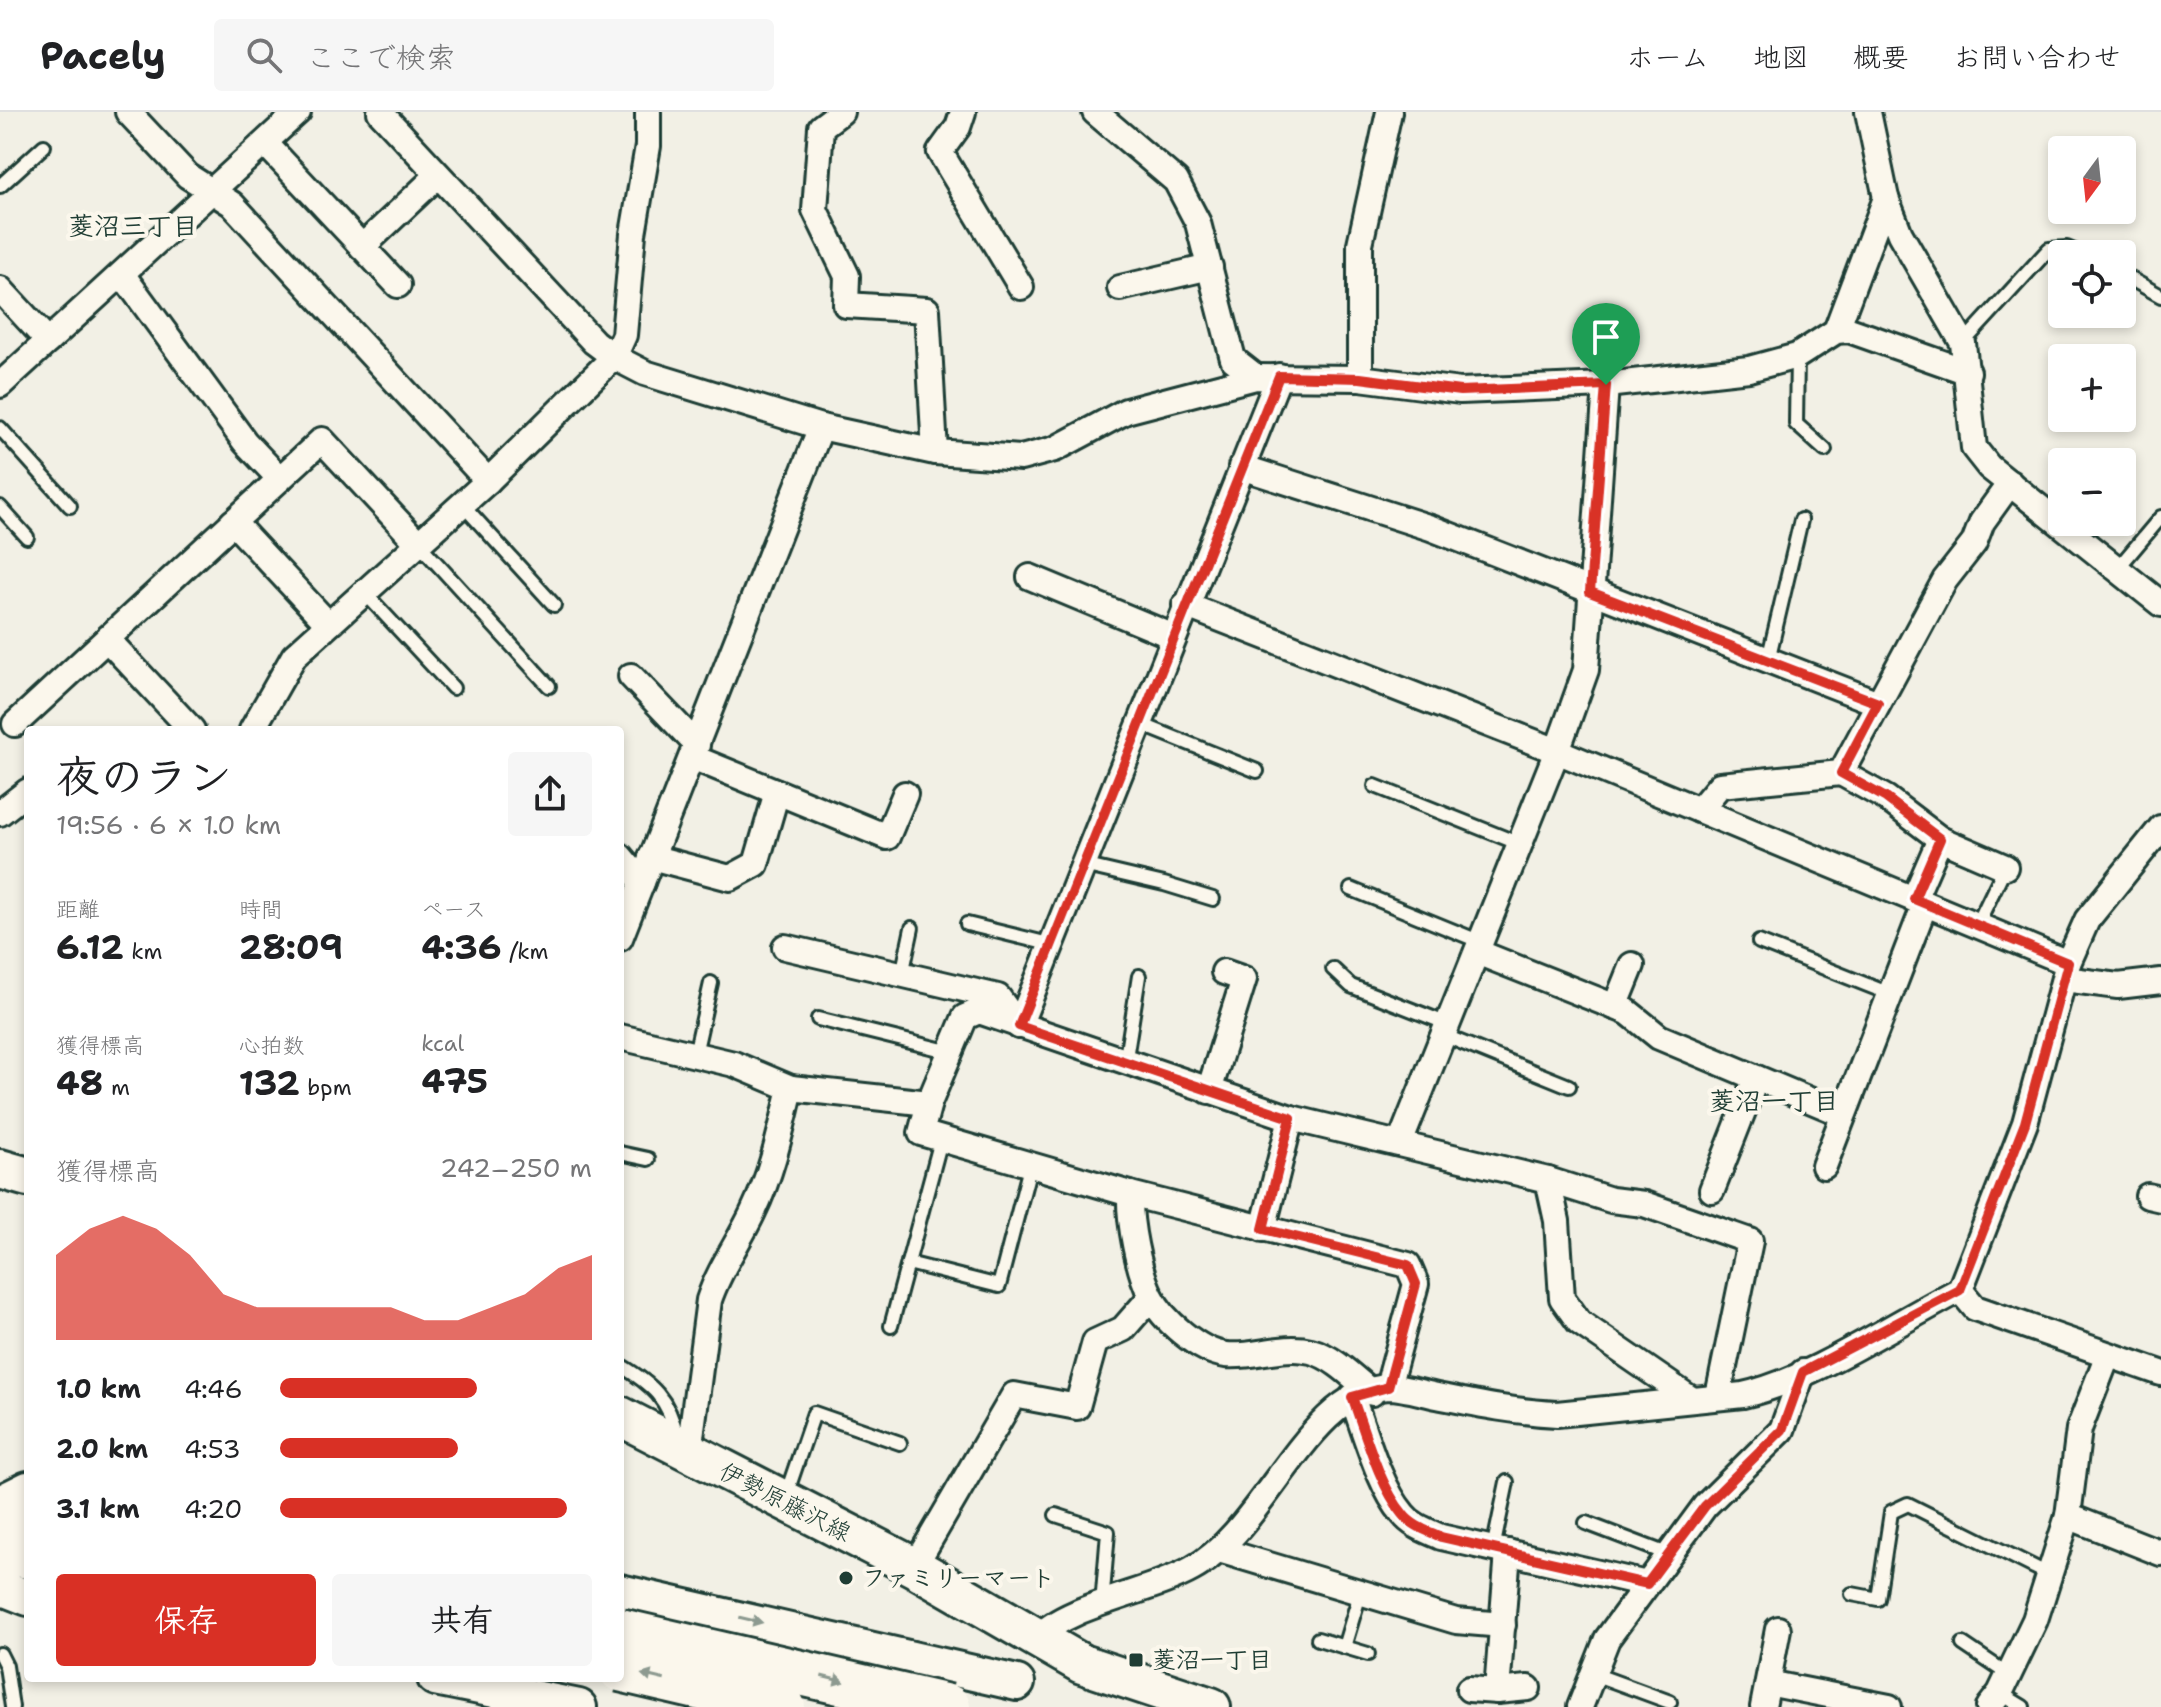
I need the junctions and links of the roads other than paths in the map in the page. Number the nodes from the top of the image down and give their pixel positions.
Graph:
1 (128, 112) edge
2 (298, 112) edge
3 (380, 112) edge
4 (648, 112) edge
5 (841, 112) edge
6 (963, 112) edge
7 (1095, 112) edge
8 (1389, 112) edge
9 (1869, 112) edge
10 (265, 143) junction
11 (44, 146) dead end
12 (438, 175) junction
13 (0, 186) edge
14 (212, 192) junction
15 (1886, 198) junction
16 (362, 247) junction
17 (2048, 250) edge
18 (1210, 267) junction
19 (122, 274) junction
20 (2136, 282) edge
21 (398, 285) dead end
22 (1021, 287) dead end
23 (1120, 288) dead end
24 (0, 289) edge
25 (2161, 296) edge
26 (1836, 331) junction
27 (48, 341) junction
28 (1963, 343) junction
29 (1797, 356) junction
30 (614, 357) junction
31 (1968, 372) junction
32 (1267, 376) junction
33 (1360, 378) junction
34 (0, 385) edge
35 (1606, 385) junction
36 (821, 427) junction
37 (0, 428) edge
38 (1825, 450) dead end
39 (935, 452) junction
40 (1241, 467) junction
41 (280, 479) junction
42 (488, 481) junction
43 (2010, 483) junction
44 (462, 504) junction
45 (70, 506) dead end
46 (0, 507) edge
47 (2161, 517) edge
48 (1801, 520) dead end
49 (233, 522) junction
50 (27, 537) dead end
51 (418, 543) junction
52 (2118, 568) junction
53 (1030, 577) dead end
54 (364, 592) junction
55 (1590, 592) junction
56 (2161, 604) edge
57 (554, 605) dead end
58 (1185, 605) junction
59 (328, 624) junction
60 (1172, 636) junction
61 (107, 639) junction
62 (1768, 660) junction
63 (631, 676) dead end
64 (549, 686) dead end
65 (453, 688) dead end
66 (1878, 703) junction
67 (1138, 723) junction
68 (17, 725) edge
69 (188, 726) edge
70 (254, 726) edge
71 (694, 751) junction
72 (1557, 751) junction
73 (1257, 771) dead end
74 (1841, 773) junction
75 (1375, 786) dead end
76 (777, 792) junction
77 (24, 794) edge
78 (905, 794) dead end
79 (1699, 810) junction
80 (0, 813) edge
81 (2161, 828) edge
82 (1940, 839) junction
83 (1520, 844) junction
84 (651, 857) junction
85 (624, 861) edge
86 (1083, 865) junction
87 (2005, 867) joint
88 (642, 882) junction
89 (1351, 889) dead end
90 (1213, 899) dead end
91 (1920, 902) junction
92 (967, 924) dead end
93 (1977, 925) junction
94 (624, 928) edge
95 (912, 928) dead end
96 (1759, 942) dead end
97 (1049, 944) junction
98 (785, 947) dead end
99 (1479, 947) junction
100 (1632, 965) dead end
101 (1333, 969) dead end
102 (2066, 971) junction
103 (1224, 972) dead end
104 (902, 975) junction
105 (1139, 976) dead end
106 (2161, 981) edge
107 (711, 983) dead end
108 (1890, 994) junction
109 (1615, 1007) junction
110 (818, 1019) dead end
111 (1019, 1026) junction
112 (1445, 1029) junction
113 (624, 1038) edge
114 (951, 1052) junction
115 (695, 1054) junction
116 (1125, 1064) junction
117 (1756, 1078) junction
118 (1569, 1086) dead end
119 (791, 1088) junction
120 (1209, 1091) junction
121 (929, 1103) junction
122 (1843, 1114) junction
123 (1291, 1118) junction
124 (941, 1140) junction
125 (1400, 1143) junction
126 (624, 1154) edge
127 (648, 1159) dead end
128 (1824, 1166) dead end
129 (1030, 1167) junction
130 (0, 1169) edge
131 (24, 1176) edge
132 (1548, 1180) junction
133 (1712, 1190) dead end
134 (1130, 1194) junction
135 (1263, 1229) junction
136 (908, 1263) junction
137 (1960, 1290) junction
138 (1151, 1297) junction
139 (891, 1326) dead end
140 (2107, 1357) junction
141 (624, 1367) edge
142 (1803, 1372) junction
143 (2161, 1373) edge
144 (1370, 1392) junction
145 (1718, 1396) junction
146 (1691, 1399) junction
147 (624, 1418) edge
148 (900, 1443) dead end
149 (684, 1449) junction
150 (0, 1474) edge
151 (24, 1478) edge
152 (1507, 1482) dead end
153 (24, 1491) edge
154 (783, 1502) junction
155 (0, 1503) edge
156 (0, 1512) edge
157 (1056, 1515) dead end
158 (24, 1516) edge
159 (2068, 1516) junction
160 (1586, 1523) dead end
161 (0, 1550) edge
162 (1219, 1550) junction
163 (1500, 1551) junction
164 (2161, 1553) edge
165 (24, 1555) edge
166 (1670, 1555) junction
167 (914, 1567) junction
168 (2050, 1575) junction
169 (1647, 1584) junction
170 (0, 1587) edge
171 (624, 1593) edge
172 (1360, 1594) junction
173 (1852, 1594) dead end
174 (24, 1596) edge
175 (1102, 1605) junction
176 (699, 1608) junction
177 (1503, 1625) junction
178 (1778, 1629) dead end
179 (624, 1632) edge
180 (1037, 1638) junction
181 (1318, 1639) dead end
182 (1963, 1644) dead end
183 (1344, 1647) junction
184 (0, 1654) edge
185 (1368, 1654) dead end
186 (624, 1670) edge
187 (1591, 1673) junction
188 (455, 1682) edge
189 (1768, 1683) junction
190 (1528, 1688) dead end
191 (1469, 1689) dead end
192 (1497, 1691) junction
193 (2000, 1692) edge
194 (1014, 1695) edge
195 (1670, 1702) dead end
196 (1874, 1705) edge
197 (12, 1707) edge
198 (579, 1707) edge
199 (698, 1707) edge
200 (783, 1707) edge
201 (948, 1707) edge
202 (1211, 1707) edge
203 (1580, 1707) edge
204 (1763, 1707) edge
205 (2023, 1707) edge

1 - 14 street
2 - 10 street
3 - 12 street
4 - 30 street
5 - 39 street
6 - 22 street
7 - 18 street
8 - 33 street
9 - 15 street
10 - 14 street
10 - 16 street
11 - 13 lane
12 - 16 street
12 - 30 street
14 - 19 street
14 - 42 street
15 - 26 street
15 - 28 street
16 - 21 street
17 - 28 lane
18 - 23 street
18 - 32 street
19 - 27 street
19 - 41 street
20 - 25 lane
24 - 27 street
26 - 29 street
26 - 31 street
27 - 34 street
28 - 31 street
29 - 35 street
29 - 38 lane
30 - 36 street
30 - 42 street
31 - 43 street
32 - 33 street
32 - 39 street
32 - 40 street
33 - 35 street
35 - 55 street
36 - 39 street
36 - 71 street
37 - 45 lane
40 - 55 street
40 - 58 street
41 - 49 street
41 - 51 street
42 - 44 street
43 - 52 street
43 - 66 street
44 - 51 street
44 - 57 lane
46 - 50 lane
47 - 52 lane
48 - 62 lane
49 - 59 street
49 - 61 street
51 - 54 street
51 - 64 lane
52 - 56 street
53 - 60 street
54 - 59 street
54 - 65 lane
55 - 62 street
55 - 72 street
58 - 60 street
58 - 72 street
59 - 70 street
60 - 67 street
61 - 68 street
61 - 69 street
62 - 66 street
63 - 71 street
66 - 74 street
67 - 73 lane
67 - 86 street
71 - 76 street
71 - 84 street
72 - 79 street
72 - 83 street
74 - 79 street
74 - 82 street
75 - 83 lane
76 - 78 street
76 - 84 street
77 - 80 street
79 - 91 street
81 - 102 street
82 - 87 street
82 - 91 street
83 - 99 street
84 - 88 street
85 - 88 street
86 - 90 lane
86 - 97 street
87 - 93 lane
88 - 94 street
89 - 99 lane
91 - 93 street
91 - 108 street
92 - 97 lane
93 - 102 street
95 - 104 lane
96 - 108 lane
97 - 111 street
98 - 104 street
99 - 109 street
99 - 112 street
100 - 109 street
101 - 112 lane
102 - 106 street
102 - 137 street
103 - 120 street
104 - 111 street
105 - 116 lane
107 - 115 lane
108 - 122 street
109 - 117 street
110 - 114 lane
111 - 114 street
111 - 116 street
112 - 118 lane
112 - 125 street
113 - 115 street
114 - 121 street
115 - 119 street
116 - 120 street
117 - 122 street
117 - 133 street
119 - 121 street
119 - 149 street
120 - 123 street
121 - 124 street
122 - 128 street
123 - 125 street
123 - 135 street
124 - 129 street
124 - 136 lane
125 - 132 street
126 - 127 lane
129 - 134 street
129 - 136 lane
130 - 131 main road
132 - 145 street
132 - 146 street
134 - 135 street
134 - 138 street
135 - 144 street
136 - 139 lane
137 - 140 street
137 - 142 street
138 - 144 street
138 - 167 street
140 - 143 street
140 - 159 street
141 - 149 lane
142 - 145 street
142 - 166 street
144 - 146 street
144 - 162 street
144 - 163 street
145 - 146 street
147 - 149 main road, 伊勢原藤沢線
148 - 154 lane
149 - 154 main road, 伊勢原藤沢線
150 - 151 street
152 - 163 lane
153 - 155 street
154 - 167 main road, 伊勢原藤沢線
156 - 158 highway
157 - 175 lane
159 - 164 street
159 - 168 street
160 - 166 lane
161 - 165 highway
162 - 172 street
162 - 175 street
163 - 169 street
163 - 177 street
166 - 169 street
167 - 180 main road, 伊勢原藤沢線
168 - 173 lane
168 - 193 street
169 - 187 street
170 - 174 street
171 - 176 street
172 - 177 street
172 - 183 lane
175 - 180 street
176 -> 194 street
176 - 199 street
177 - 192 street
178 - 189 street
179 -> 201 highway, bridge
180 - 194 street
180 - 202 main road, 伊勢原藤沢線
181 - 183 lane
182 - 193 lane
183 - 185 lane
184 - 197 lane
200 -> 186 highway, bridge
187 - 195 lane
187 - 203 street
188 - 198 street
189 - 196 street
189 - 204 street
190 - 192 street
191 - 192 street
193 - 205 lane

